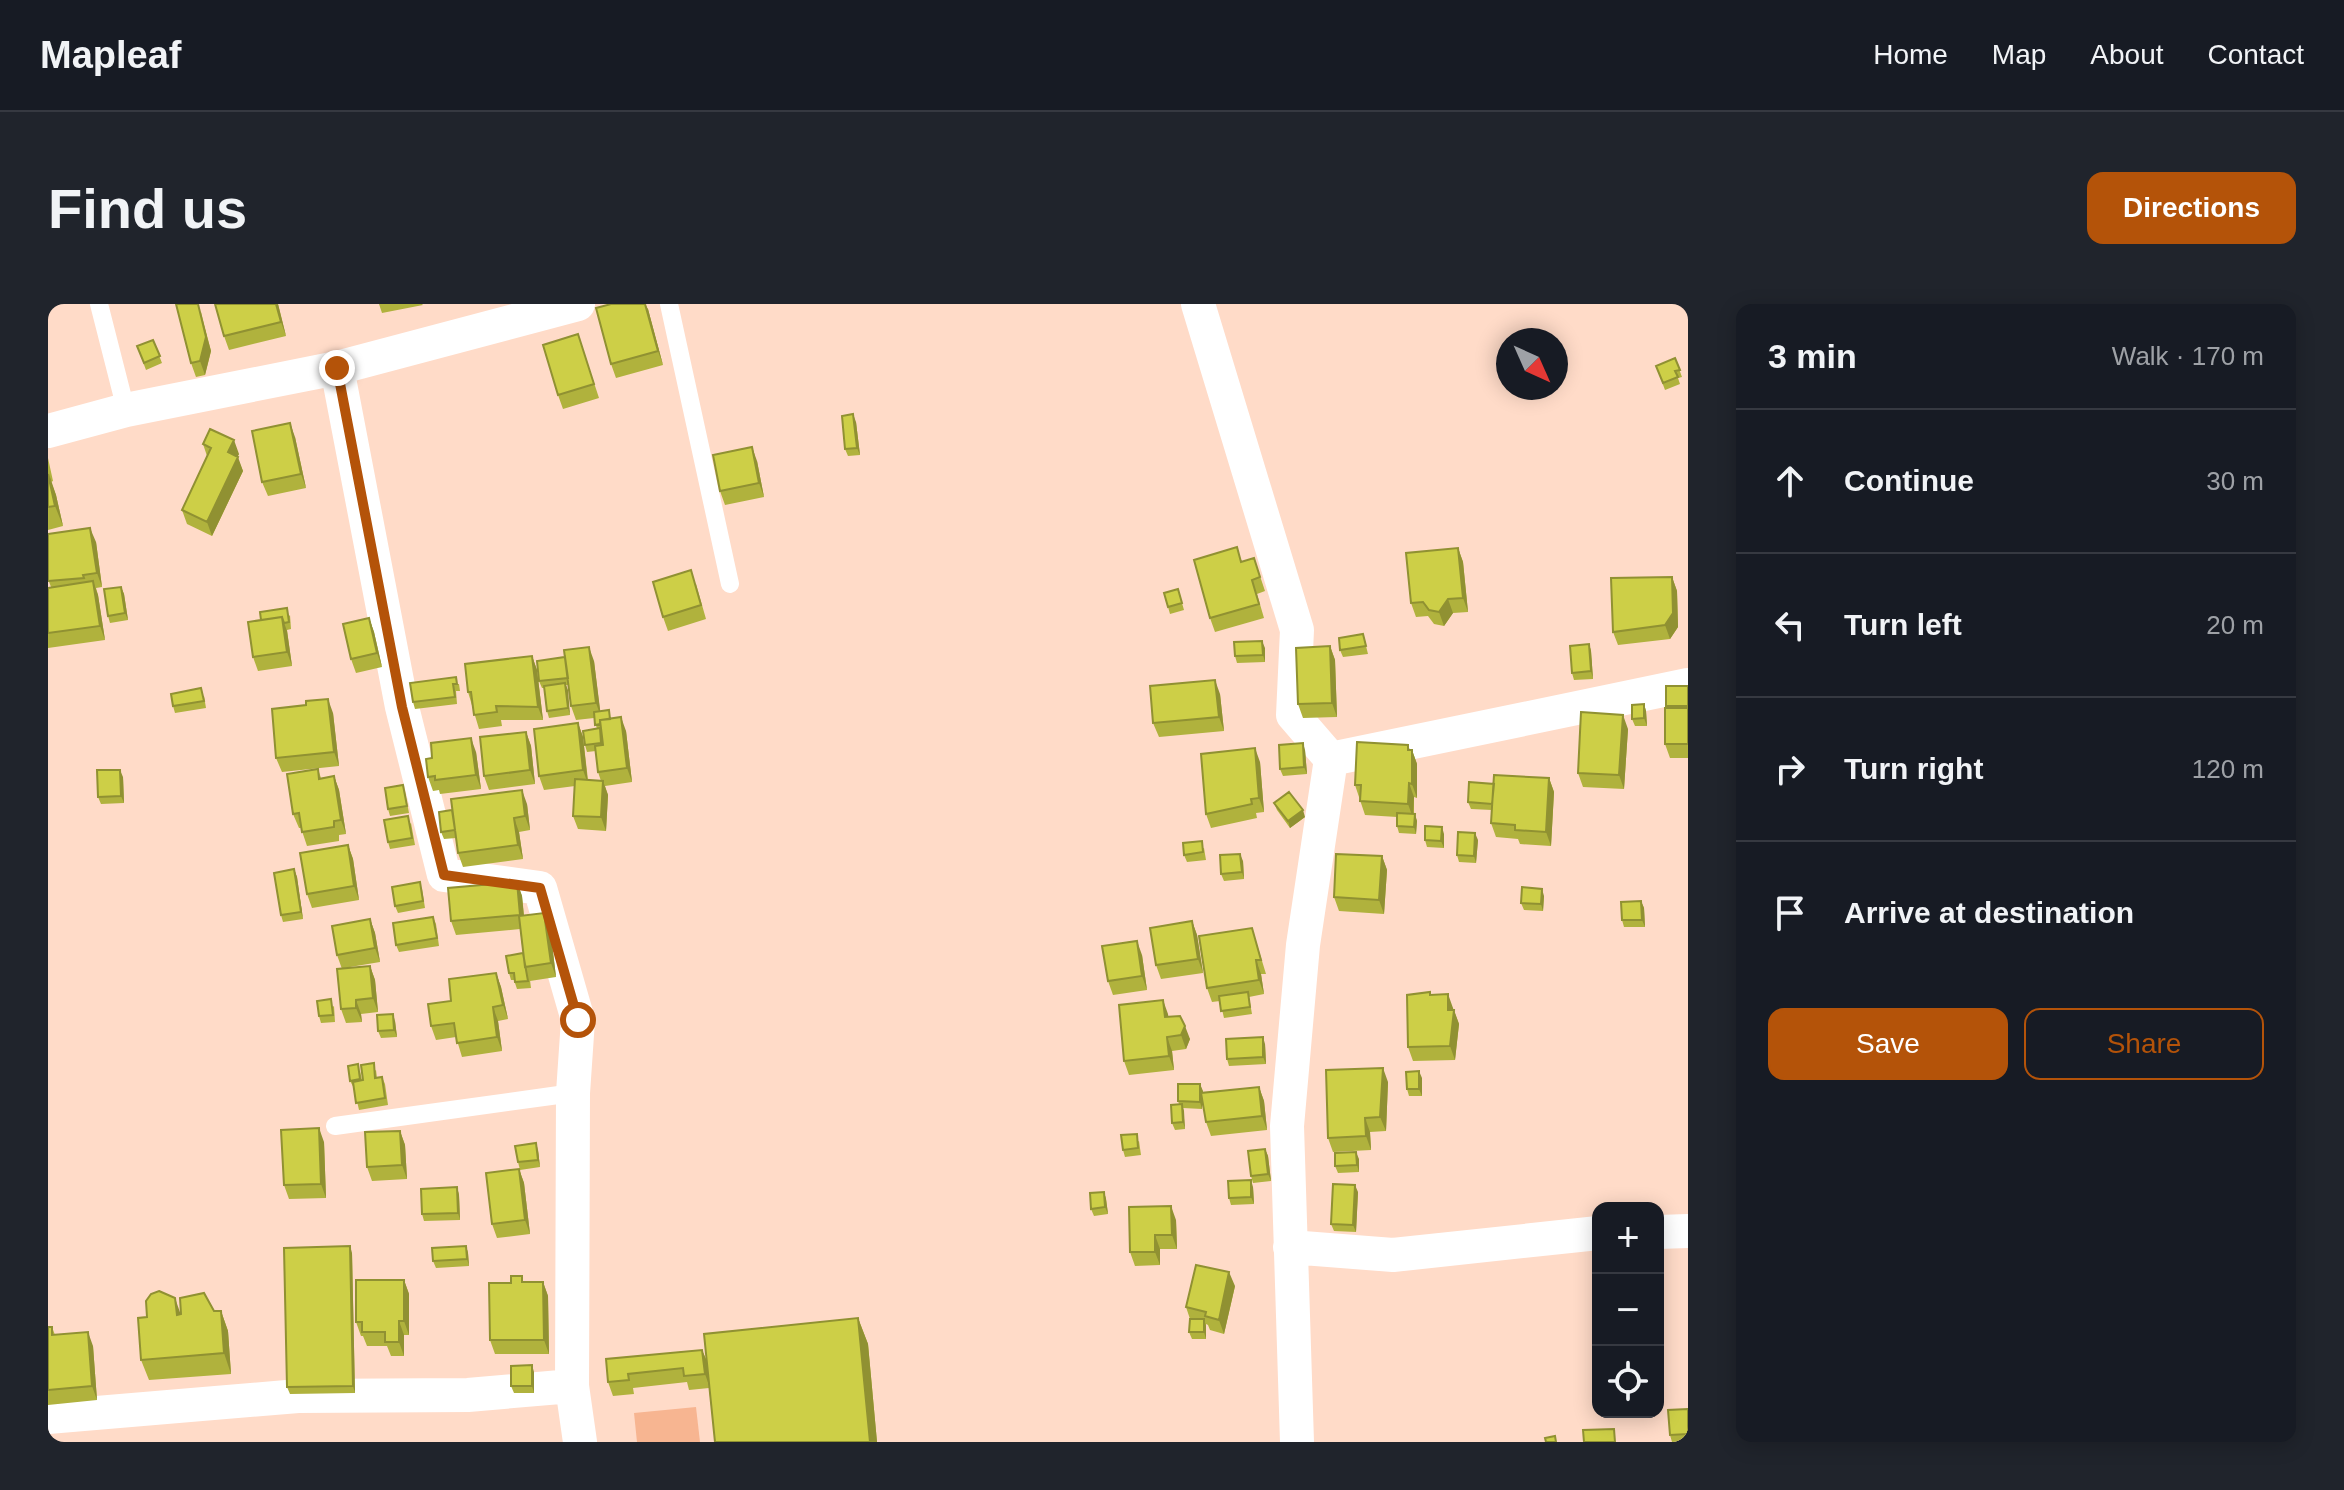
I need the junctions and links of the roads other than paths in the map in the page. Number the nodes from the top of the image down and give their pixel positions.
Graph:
1 (99, 304) edge
2 (578, 304) edge
3 (669, 304) edge
4 (1198, 304) edge
5 (464, 319) edge
6 (337, 368) junction
7 (126, 410) junction
8 (48, 431) edge
9 (730, 584) dead end
10 (1688, 685) edge
11 (1331, 759) junction
12 (573, 1093) junction
13 (335, 1126) dead end
14 (1688, 1231) edge
15 (1664, 1232) edge
16 (1592, 1234) edge
17 (1290, 1247) junction
18 (572, 1386) junction
19 (48, 1417) edge
20 (580, 1442) edge
21 (1297, 1442) edge

1 - 7 lane
2 - 5 street
3 - 9 lane
4 - 11 street
5 - 6 street
6 - 7 street
6 - 12 street
7 - 8 street
10 - 11 street
11 - 17 street
12 - 13 lane
12 - 18 street
14 - 15 street
16 - 17 street
17 - 21 street
18 - 19 street
18 - 20 street

